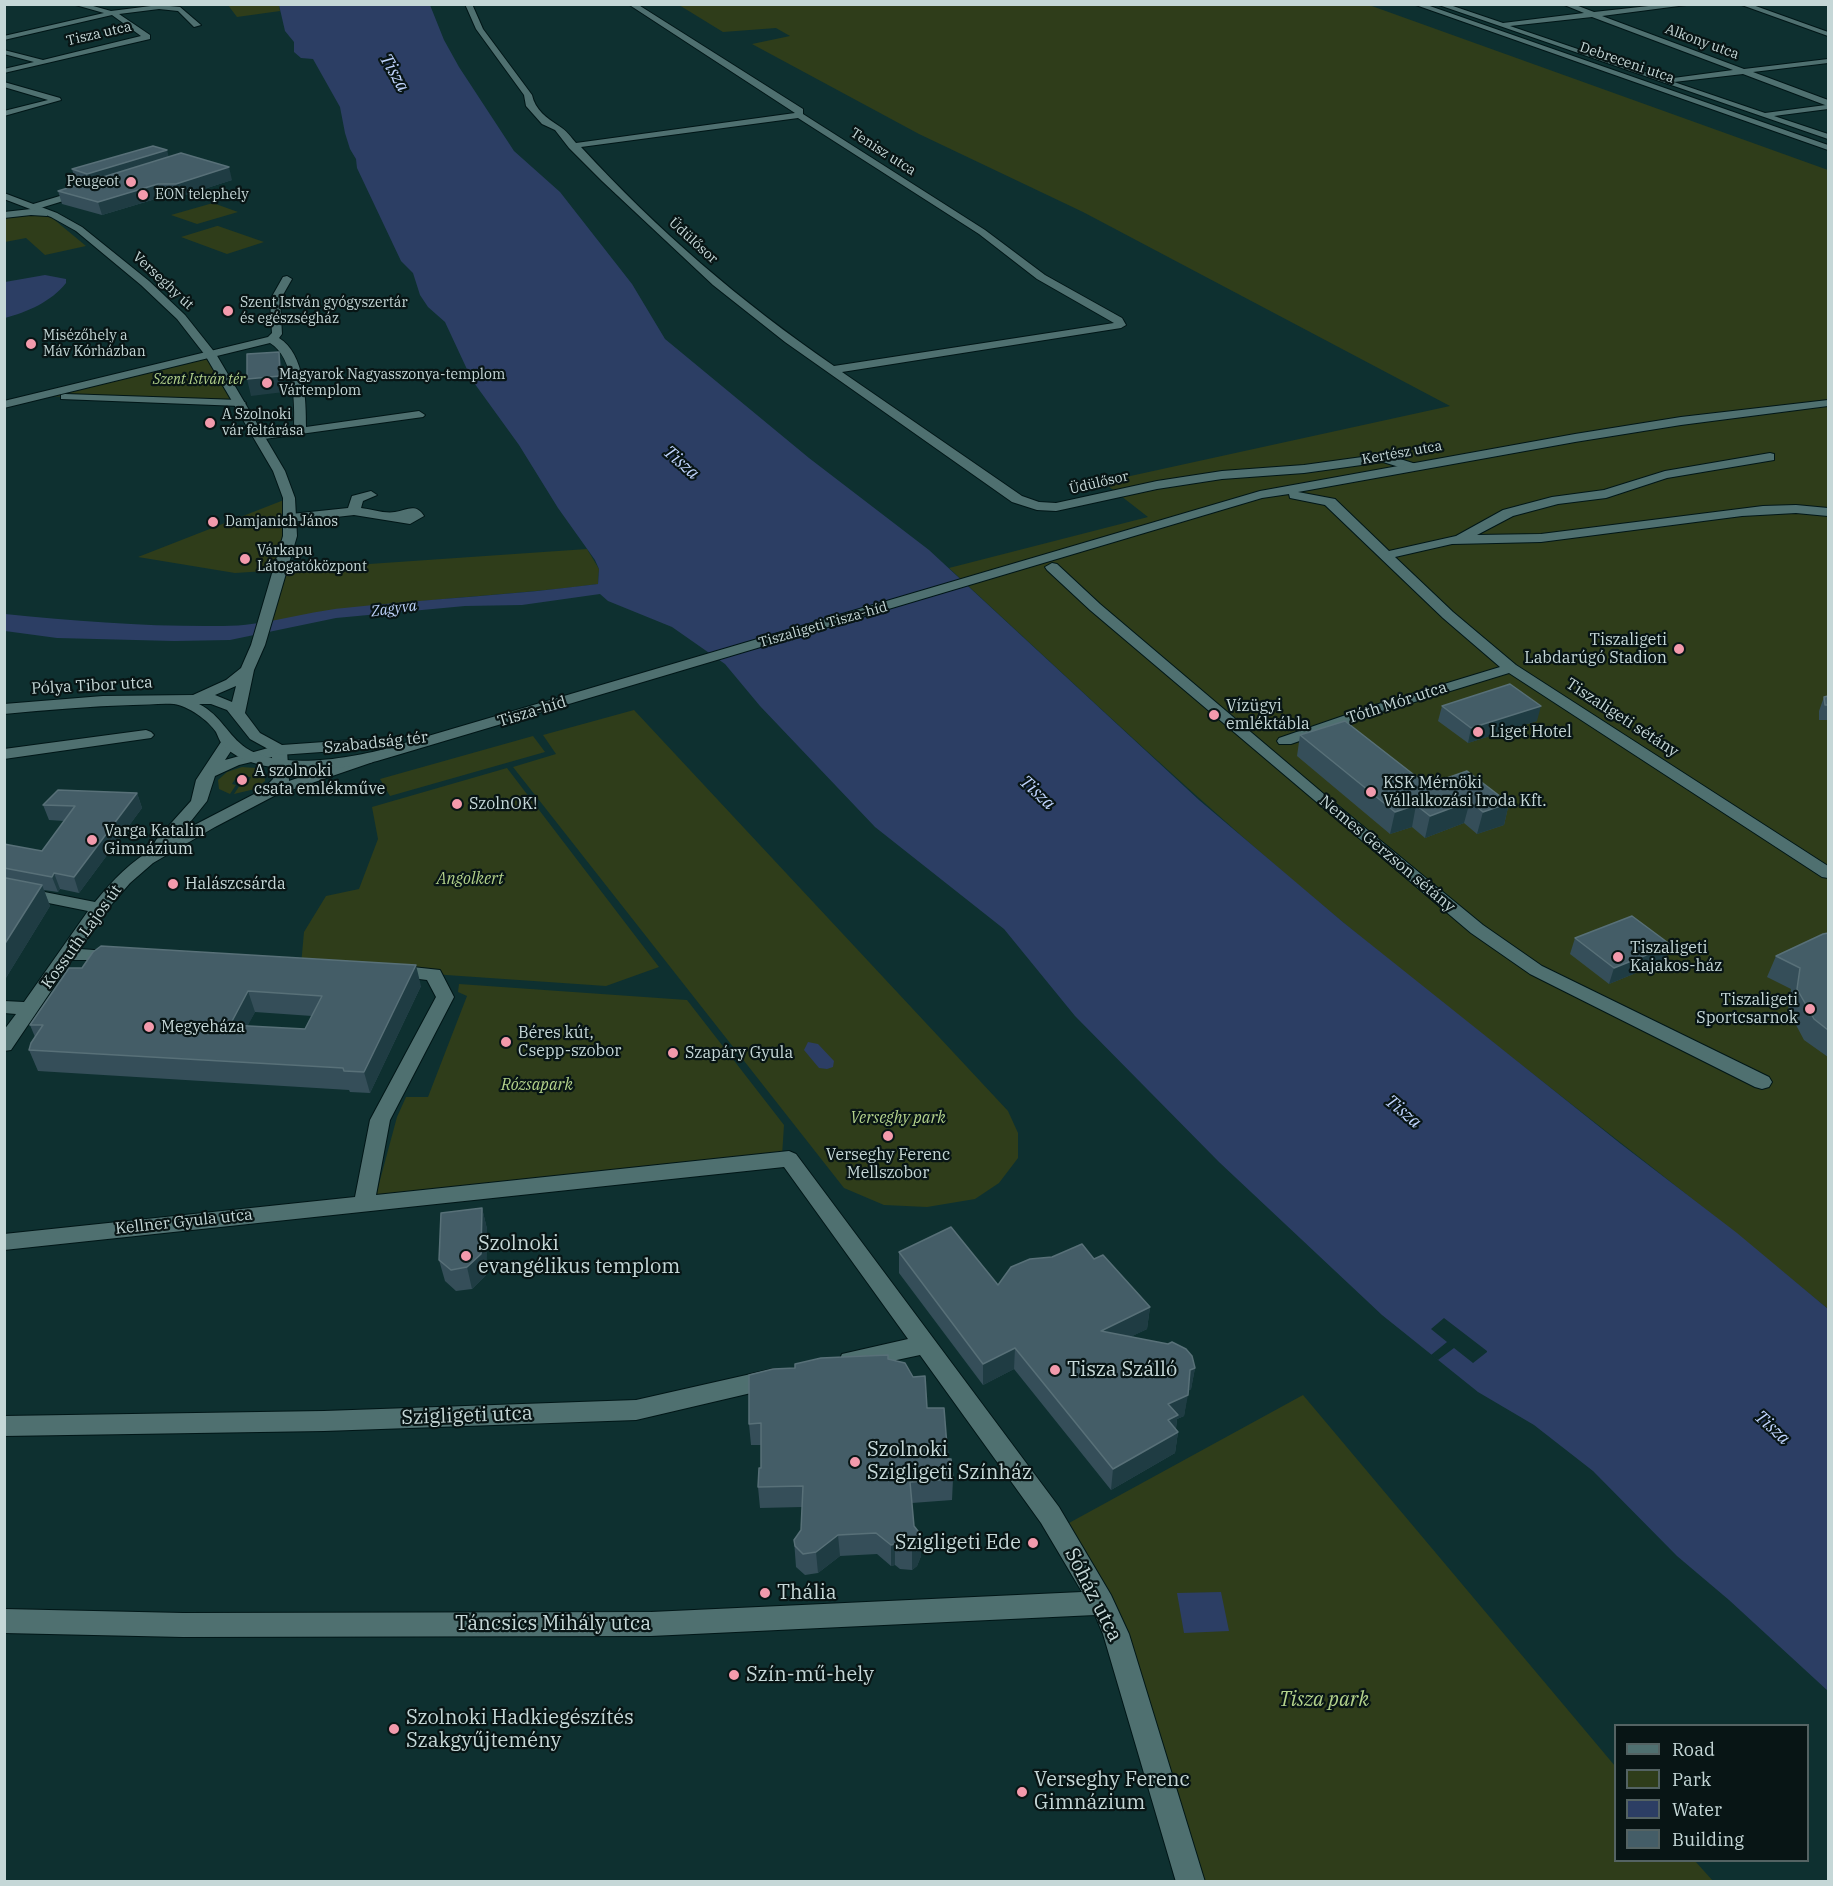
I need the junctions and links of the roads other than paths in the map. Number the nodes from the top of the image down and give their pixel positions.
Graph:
1 (75, 4) edge
2 (468, 4) edge
3 (631, 4) edge
4 (1416, 4) edge
5 (1439, 4) edge
6 (1565, 4) edge
7 (1691, 4) edge
8 (1742, 4) edge
9 (124, 9) dead end
10 (113, 13) junction
11 (1592, 15) junction
12 (197, 25) dead end
13 (1498, 25) junction
14 (1828, 34) edge
15 (4, 38) edge
16 (4, 52) edge
17 (1828, 61) edge
18 (42, 62) junction
19 (4, 71) edge
20 (1744, 71) junction
21 (1664, 81) junction
22 (4, 84) edge
23 (1828, 105) edge
24 (4, 114) edge
25 (799, 115) junction
26 (1763, 115) junction
27 (1828, 137) edge
28 (572, 146) junction
29 (1828, 148) edge
30 (90, 190) edge
31 (4, 196) edge
32 (33, 207) junction
33 (4, 213) edge
34 (54, 215) junction
35 (286, 279) dead end
36 (272, 339) junction
37 (210, 354) junction
38 (831, 370) junction
39 (42, 396) junction
40 (1828, 402) edge
41 (240, 403) junction
42 (4, 405) edge
43 (419, 415) dead end
44 (299, 431) junction
45 (263, 441) junction
46 (1770, 457) dead end
47 (1412, 467) junction
48 (1353, 478) junction
49 (1306, 488) junction
50 (1268, 494) junction
51 (371, 495) dead end
52 (1330, 502) junction
53 (354, 511) junction
54 (1828, 512) edge
55 (398, 517) dead end
56 (291, 518) junction
57 (1460, 539) junction
58 (1386, 556) junction
59 (1031, 564) joint
60 (1052, 567) dead end
61 (1510, 668) junction
62 (245, 677) junction
63 (616, 687) joint
64 (181, 701) junction
65 (230, 707) junction
66 (4, 709) edge
67 (146, 735) dead end
68 (447, 736) junction
69 (1285, 741) dead end
70 (229, 742) junction
71 (4, 754) edge
72 (280, 757) junction
73 (253, 758) junction
74 (371, 758) junction
75 (211, 773) junction
76 (268, 793) junction
77 (147, 859) junction
78 (1828, 873) edge
79 (4, 889) edge
80 (99, 908) junction
81 (67, 954) junction
82 (135, 957) edge
83 (375, 970) edge
84 (4, 1007) edge
85 (29, 1008) junction
86 (4, 1045) edge
87 (1762, 1082) dead end
88 (364, 1203) junction
89 (4, 1242) edge
90 (923, 1345) junction
91 (829, 1366) edge
92 (794, 1374) edge
93 (4, 1426) edge
94 (1102, 1603) junction
95 (4, 1621) edge
96 (1191, 1881) edge

1 - 10 street
2 - 28 street, Üdülősor
3 - 25 street, Tenisz utca
4 - 29 street, Debreceni utca
5 - 13 street, Debreceni utca
6 - 11 street, Alkony utca
7 - 11 street
8 - 14 street
9 - 10 street, Tisza utca
10 - 12 street
10 - 15 street
10 - 18 street, Tisza utca
11 - 13 street
11 - 20 street, Alkony utca
13 - 21 street, Debreceni utca
16 - 18 street
17 - 20 street
18 - 19 street, Tisza utca
20 - 21 street
20 - 23 street, Alkony utca
21 - 26 street, Debreceni utca
22 - 24 street
23 - 26 street
25 - 28 street
25 - 38 street, Tenisz utca
26 - 27 street, Debreceni utca
28 - 38 street, Üdülősor
30 - 32 street
31 - 32 street, Verseghy út
32 - 33 street
32 - 34 street, Verseghy út
33 - 34 street
34 - 37 street, Verseghy út
35 - 36 street
36 - 37 street
36 - 44 street
37 - 39 street
37 - 41 street
38 - 47 street, Üdülősor
39 - 41 street
39 - 42 street
40 - 47 street, Kertész utca
41 - 45 street
43 - 44 street
44 - 45 street
45 - 56 street
46 - 57 street
47 - 48 street, Kertész utca
48 - 49 street, Kertész utca
48 - 52 street
49 - 50 street, Kertész utca
49 - 52 street, Tiszaligeti sétány
50 - 52 street
50 - 59 street, Kertész utca
51 - 53 street
52 - 58 street, Tiszaligeti sétány
53 - 55 street
53 - 56 street
54 - 57 street
56 - 62 street
57 - 58 street
58 - 61 street, Tiszaligeti sétány
59 - 63 street, Tiszaligeti Tisza-híd
60 - 87 street, Nemes Gerzson sétány
61 - 69 street, Tóth Mór utca
61 - 78 street, Tiszaligeti sétány
62 - 64 street
62 - 65 street
63 - 68 street, Tisza-híd
64 - 65 street, Pólya Tibor utca
64 - 66 street, Pólya Tibor utca
64 - 70 street, Szabadság tér
65 - 70 street
65 - 72 street, Szabadság tér
67 - 71 street
68 - 72 street, Szabadság tér
68 - 74 street, Szabadság tér
70 - 73 street, Szabadság tér
70 - 75 street
72 - 73 street, Szabadság tér
72 - 74 street, Szabadság tér
72 - 76 street
73 - 75 street
74 - 76 street, Kossuth Lajos út
75 - 77 street
76 - 77 street, Kossuth Lajos út
77 - 80 street, Kossuth Lajos út
79 - 80 street
80 - 81 street, Kossuth Lajos út
81 - 82 street
81 - 85 street, Kossuth Lajos út
83 - 88 street
84 - 85 street
85 - 86 street, Kossuth Lajos út
88 - 89 street, Kellner Gyula utca
88 - 90 street
90 - 91 street
90 - 94 street, Sóház utca
92 - 93 street, Szigligeti utca
94 - 95 street, Táncsics Mihály utca
94 - 96 street, Sóház utca

